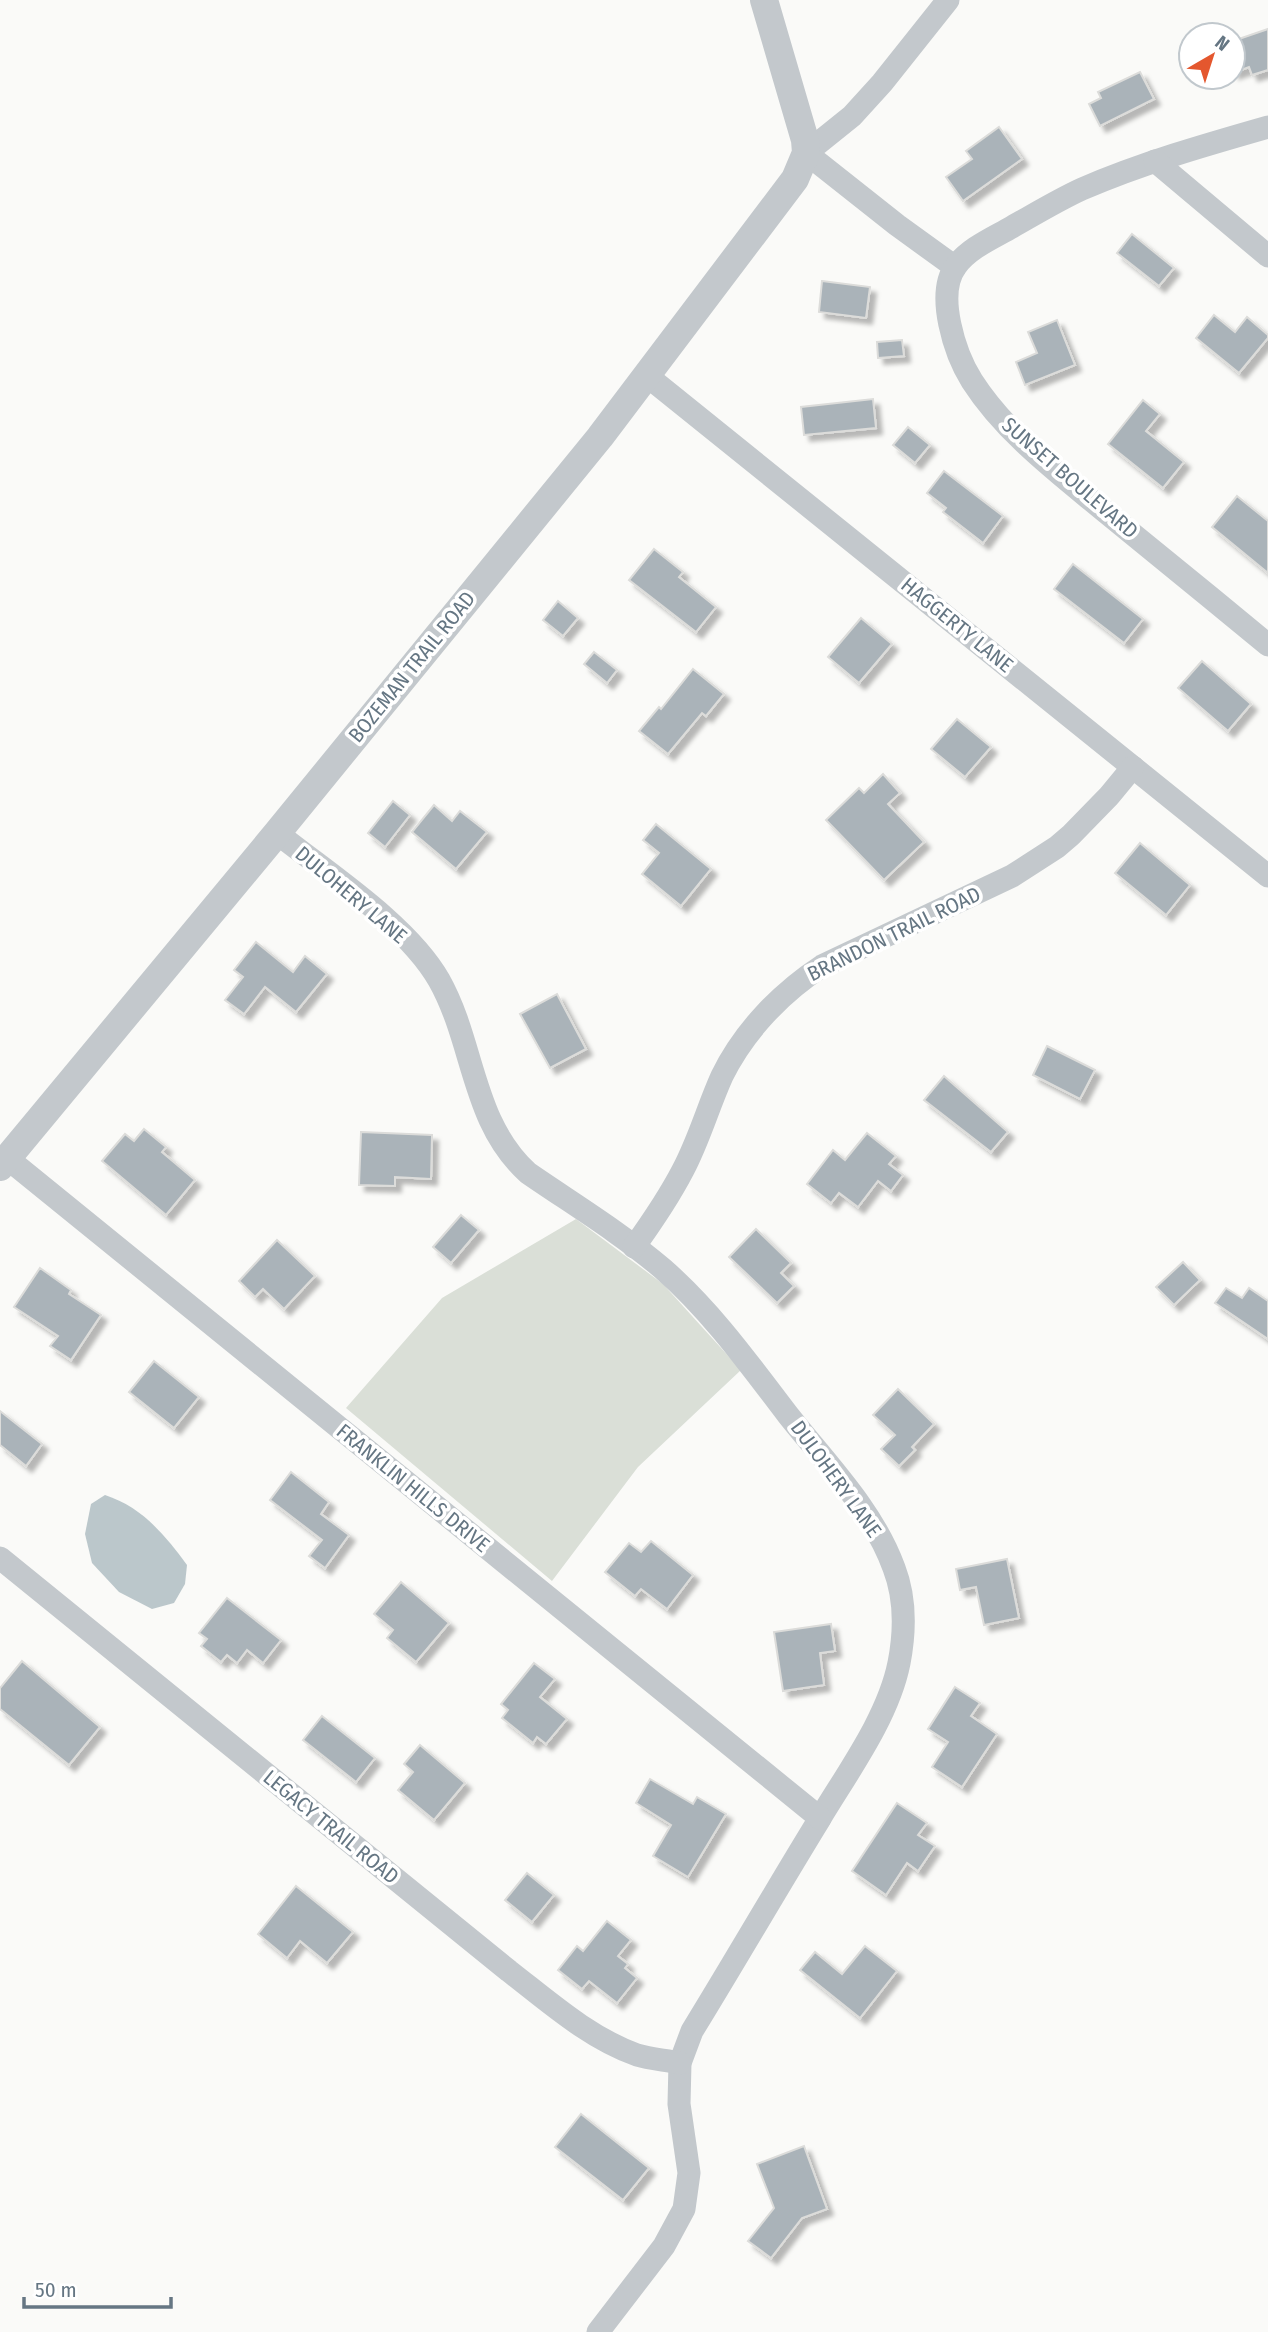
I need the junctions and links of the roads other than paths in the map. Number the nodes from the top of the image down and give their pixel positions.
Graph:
1 (764, 0) edge
2 (948, 0) edge
3 (1268, 127) edge
4 (806, 153) junction
5 (1155, 161) junction
6 (1268, 256) edge
7 (955, 267) junction
8 (646, 374) junction
9 (1268, 645) edge
10 (1133, 767) junction
11 (277, 833) junction
12 (1268, 876) edge
13 (4, 1163) edge
14 (634, 1247) junction
15 (0, 1558) edge
16 (820, 1818) junction
17 (680, 2063) junction
18 (598, 2332) edge

1 - 4 street
2 - 4 street
3 - 5 street
4 - 7 street
4 - 8 street, BOZEMAN TRAIL ROAD
5 - 6 street
5 - 7 street
7 - 9 street, SUNSET BOULEVARD
8 - 10 street, HAGGERTY LANE
8 - 11 street, BOZEMAN TRAIL ROAD
10 - 12 street, HAGGERTY LANE
10 - 14 street, BRANDON TRAIL ROAD
11 - 13 street, BOZEMAN TRAIL ROAD
11 - 14 street, DULOHERY LANE
13 - 16 street, FRANKLIN HILLS DRIVE
14 - 16 street, DULOHERY LANE
15 - 17 street, LEGACY TRAIL ROAD
16 - 17 street, DULOHERY LANE
17 - 18 street, DULOHERY LANE

